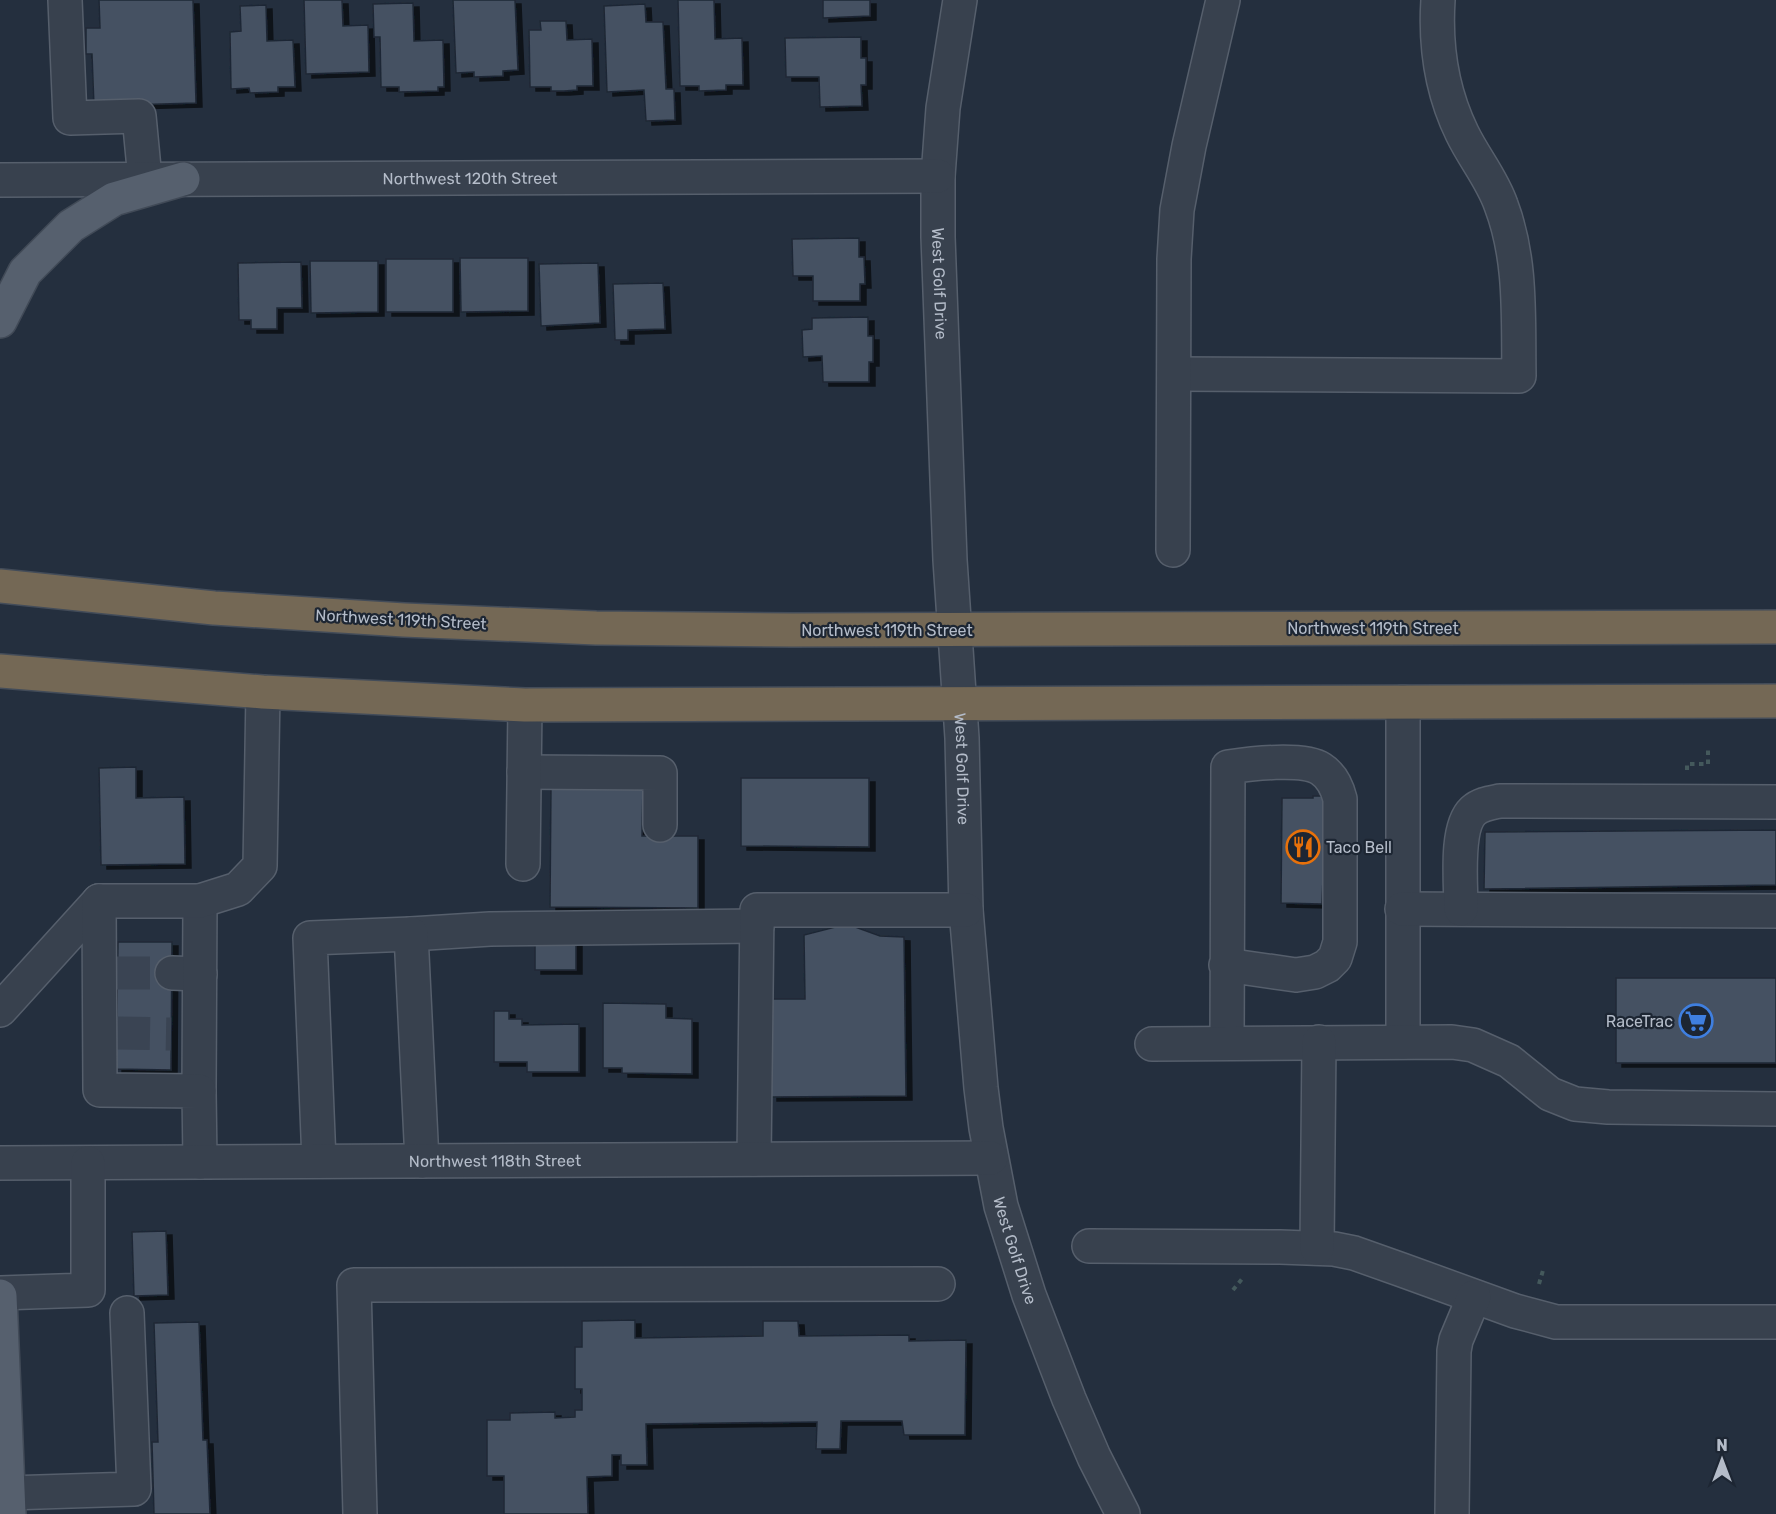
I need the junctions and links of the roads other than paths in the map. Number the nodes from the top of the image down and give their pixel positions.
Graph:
1 (65, 0) edge
2 (960, 0) edge
3 (1223, 0) edge
4 (1438, 0) edge
5 (938, 176) junction
6 (145, 179) junction
7 (183, 179) junction
8 (0, 180) edge
9 (0, 321) edge
10 (1174, 374) junction
11 (1173, 550) dead end
12 (0, 586) edge
13 (1776, 627) edge
14 (954, 630) junction
15 (0, 671) edge
16 (263, 692) junction
17 (1776, 701) edge
18 (1402, 702) junction
19 (525, 705) junction
20 (960, 705) junction
21 (524, 772) junction
22 (1776, 802) edge
23 (660, 825) dead end
24 (523, 864) dead end
25 (99, 901) junction
26 (200, 901) junction
27 (1402, 909) junction
28 (1461, 909) junction
29 (966, 910) junction
30 (1776, 911) edge
31 (757, 926) junction
32 (411, 934) junction
33 (1226, 965) junction
34 (0, 1010) edge
35 (1319, 1042) junction
36 (1402, 1042) junction
37 (1227, 1043) junction
38 (1152, 1044) dead end
39 (199, 1091) junction
40 (1776, 1109) edge
41 (991, 1158) junction
42 (754, 1159) junction
43 (319, 1161) junction
44 (422, 1161) junction
45 (200, 1162) junction
46 (0, 1163) edge
47 (88, 1163) junction
48 (1089, 1246) dead end
49 (1317, 1248) junction
50 (938, 1284) dead end
51 (0, 1294) edge
52 (1474, 1297) junction
53 (127, 1313) dead end
54 (1776, 1322) edge
55 (9, 1503) edge
56 (360, 1514) edge
57 (1123, 1514) edge
58 (1452, 1514) edge

1 - 6 street
2 - 5 street, West Golf Drive
3 - 10 street
4 - 10 street
5 - 7 street, Northwest 120th Street
5 - 14 street, West Golf Drive
6 - 7 street, Northwest 120th Street
6 - 8 street, Northwest 120th Street
7 - 9 main road
10 - 11 street
12 - 14 highway, Northwest 119th Street
13 - 14 highway, Northwest 119th Street
14 - 20 street, West Golf Drive
15 - 16 highway
16 - 19 highway
16 - 26 street
17 - 18 highway
18 - 20 highway
18 - 27 street
19 - 20 highway
19 - 21 street
20 - 29 street, West Golf Drive
21 - 23 street
21 - 24 street
22 - 28 street
25 - 26 street
25 - 34 street
25 - 39 street
26 - 39 street
27 - 28 street
27 - 36 street
28 - 30 street
29 - 31 street
29 - 41 street, West Golf Drive
31 - 32 street
31 - 42 street
32 - 43 street
32 - 44 street
33 - 33 street
33 - 37 street
35 - 36 street
35 - 37 street
35 - 49 street
36 - 40 street
37 - 38 street
39 - 45 street
41 - 42 street, Northwest 118th Street
41 - 57 street, West Golf Drive
42 - 44 street, Northwest 118th Street
43 - 44 street, Northwest 118th Street
43 - 45 street, Northwest 118th Street
45 - 47 street, Northwest 118th Street
46 - 47 street, Northwest 118th Street
47 - 51 street
48 - 49 street
49 - 52 street
50 - 56 street
51 - 55 main road
52 - 54 street
52 - 58 street
53 - 55 street

